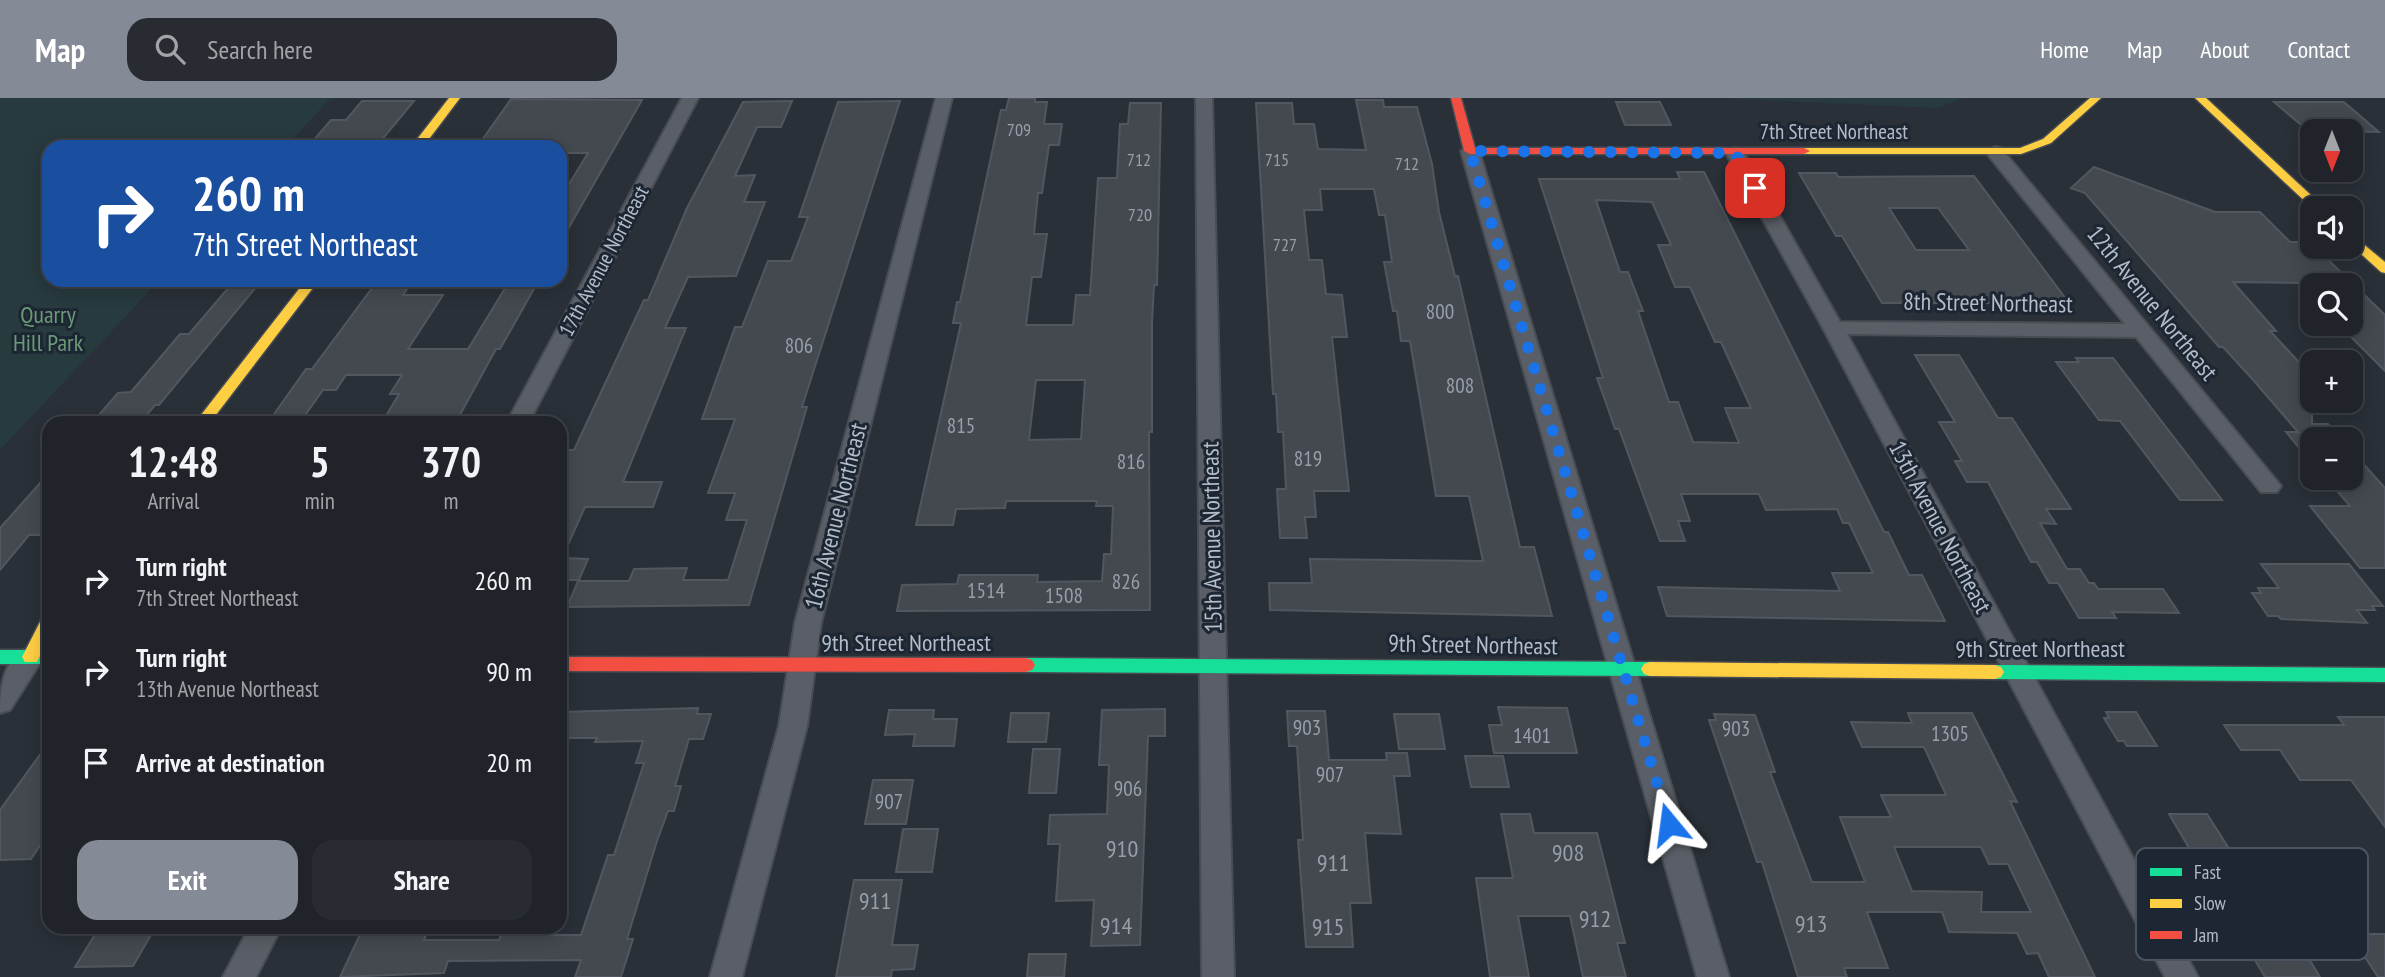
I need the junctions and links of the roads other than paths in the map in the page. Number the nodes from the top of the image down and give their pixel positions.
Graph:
1 (455, 98) edge
2 (690, 98) edge
3 (944, 98) edge
4 (1204, 98) edge
5 (1455, 98) edge
6 (2096, 98) edge
7 (2200, 98) edge
8 (422, 140) edge
9 (1470, 151) junction
10 (1995, 152) junction
11 (1735, 153) junction
12 (2306, 196) edge
13 (2363, 249) edge
14 (2385, 269) edge
15 (308, 287) edge
16 (1833, 328) junction
17 (2141, 331) junction
18 (207, 416) edge
19 (521, 416) edge
20 (2269, 486) dead end
21 (0, 657) edge
22 (40, 657) edge
23 (567, 664) edge
24 (802, 666) junction
25 (1214, 666) junction
26 (1624, 669) junction
27 (2017, 672) junction
28 (2385, 675) edge
29 (0, 702) edge
30 (2136, 892) edge
31 (262, 934) edge
32 (2173, 960) edge
33 (239, 977) edge
34 (726, 977) edge
35 (1218, 977) edge
36 (1713, 977) edge
37 (2182, 977) edge

1 - 8 street
2 - 19 street, 17th Avenue Northeast
3 - 24 street, 16th Avenue Northeast
4 - 25 street, 15th Avenue Northeast
5 - 9 street
6 - 10 street, 7th Street Northeast
7 - 12 street
9 - 11 street, 7th Street Northeast
9 - 26 street
10 - 11 street, 7th Street Northeast
10 - 17 street, 12th Avenue Northeast
11 - 16 street, 13th Avenue Northeast
13 - 14 street
15 - 18 street
16 - 17 street, 8th Street Northeast
16 - 27 street, 13th Avenue Northeast
17 - 20 street, 12th Avenue Northeast
21 - 22 street
22 - 29 street
23 - 24 street, 9th Street Northeast
24 - 25 street, 9th Street Northeast
24 - 34 street, 16th Avenue Northeast
25 - 26 street, 9th Street Northeast
25 - 35 street, 15th Avenue Northeast
26 - 27 street, 9th Street Northeast
26 - 36 street
27 - 28 street, 9th Street Northeast
27 - 30 street, 13th Avenue Northeast
31 - 33 street
32 - 37 street, 13th Avenue Northeast

